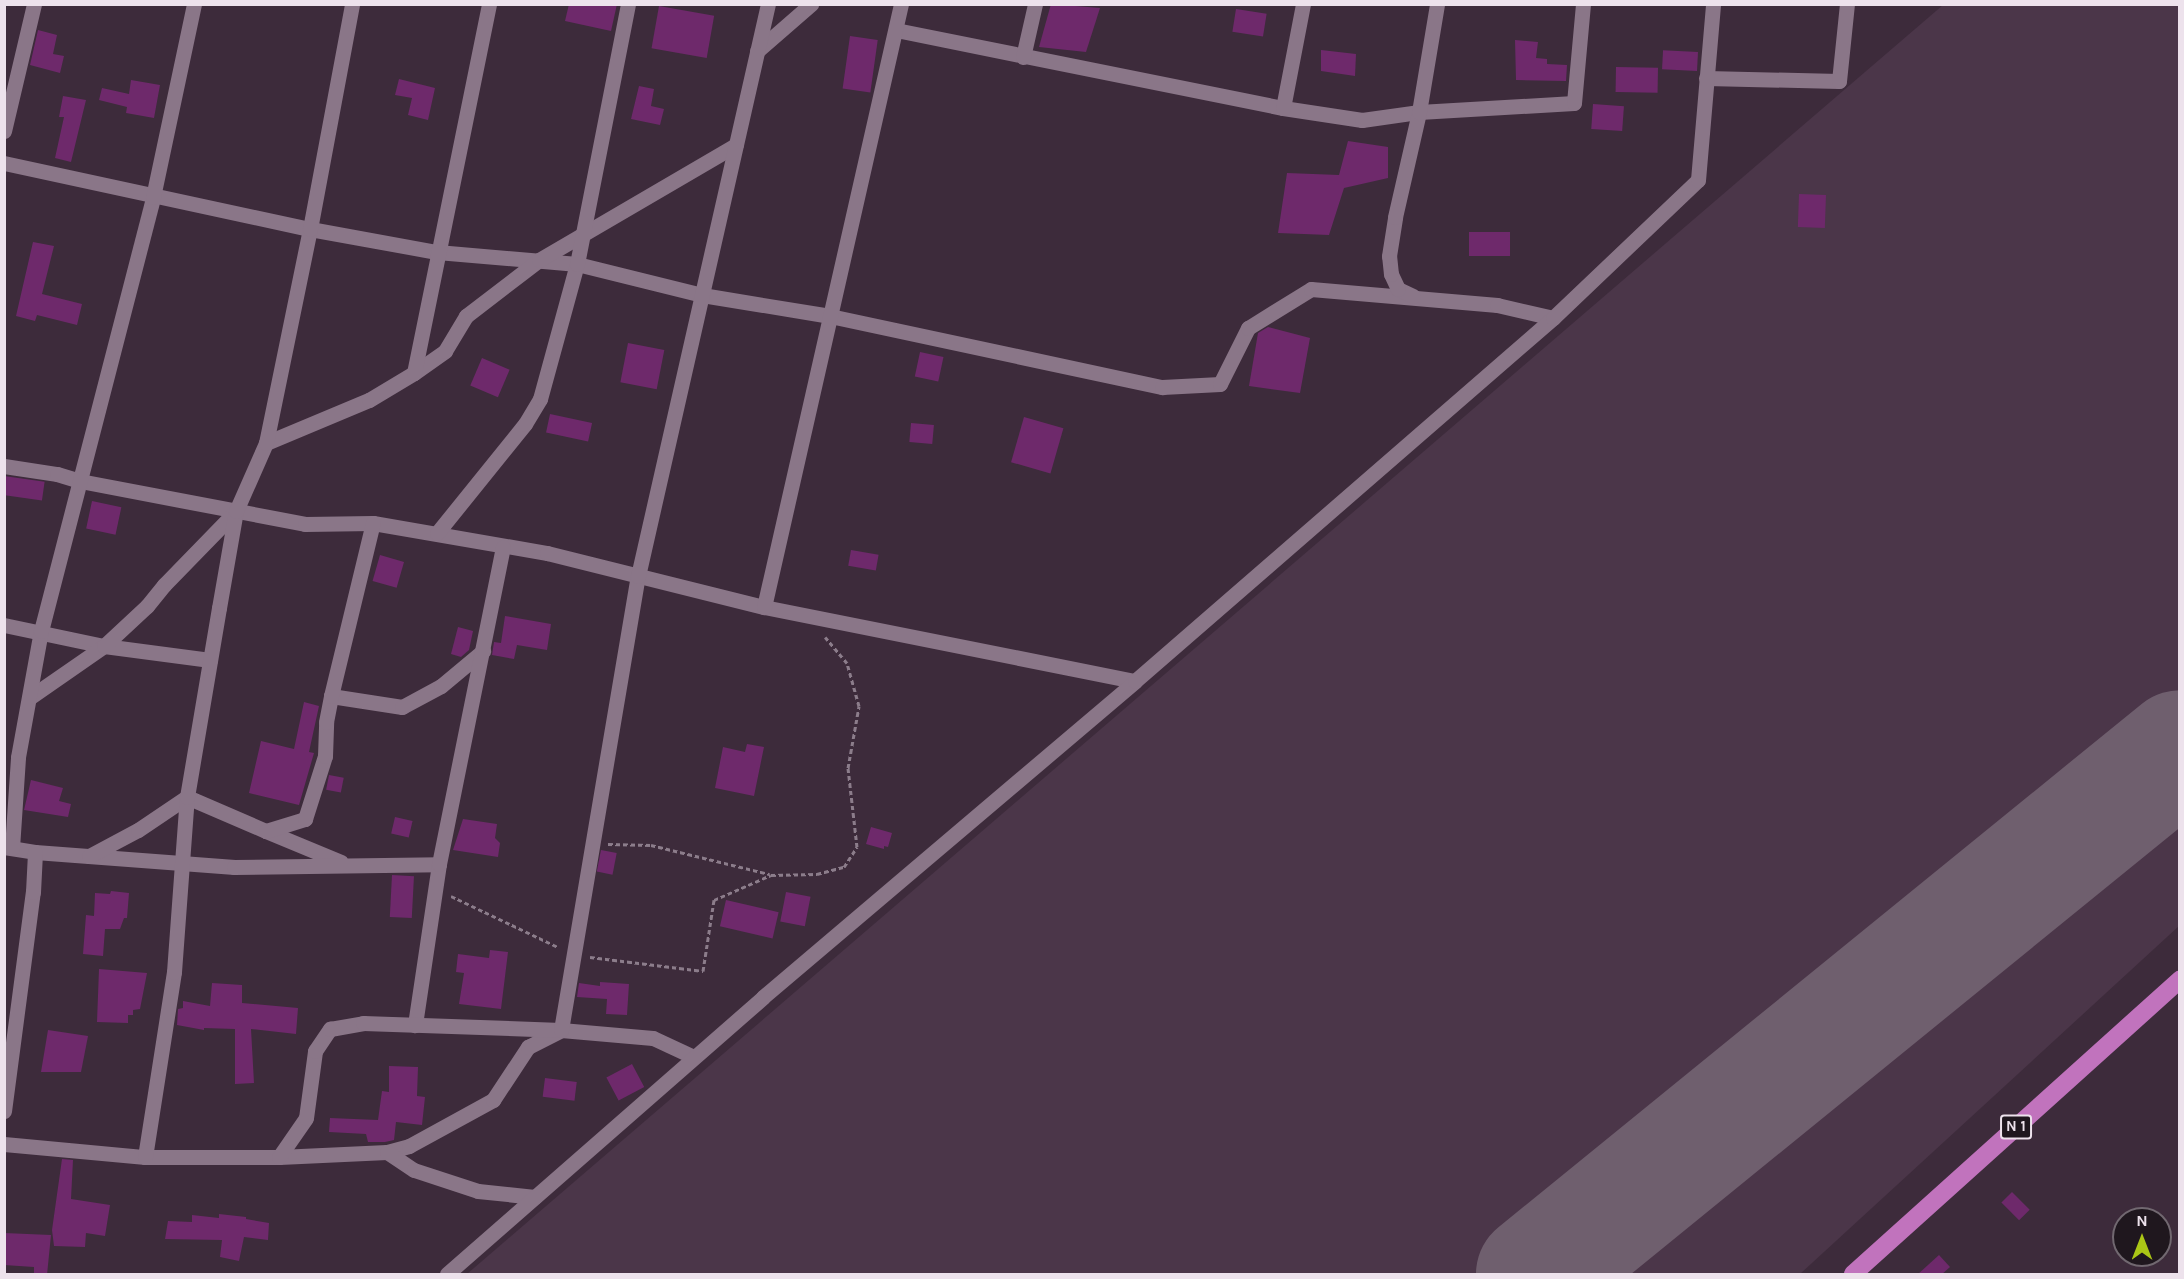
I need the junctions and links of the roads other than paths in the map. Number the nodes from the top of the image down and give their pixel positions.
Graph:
1 (34, 4) edge
2 (194, 4) edge
3 (351, 4) edge
4 (489, 4) edge
5 (628, 4) edge
6 (768, 4) edge
7 (811, 4) edge
8 (902, 4) edge
9 (1035, 4) edge
10 (1302, 4) edge
11 (1437, 4) edge
12 (1583, 4) edge
13 (1713, 4) edge
14 (1847, 4) edge
15 (896, 30) junction
16 (757, 51) junction
17 (1023, 57) junction
18 (1706, 78) junction
19 (8, 103) edge
20 (1283, 108) junction
21 (1419, 112) junction
22 (4, 130) edge
23 (736, 145) junction
24 (4, 163) edge
25 (153, 197) junction
26 (310, 229) junction
27 (582, 235) junction
28 (436, 252) junction
29 (539, 260) junction
30 (577, 264) junction
31 (702, 295) junction
32 (1497, 305) junction
33 (830, 316) junction
34 (1553, 318) junction
35 (414, 373) junction
36 (266, 443) junction
37 (4, 466) edge
38 (80, 481) junction
39 (237, 511) junction
40 (373, 523) junction
41 (437, 533) junction
42 (503, 547) junction
43 (638, 576) junction
44 (764, 607) junction
45 (4, 625) edge
46 (41, 631) junction
47 (104, 646) junction
48 (483, 651) junction
49 (210, 660) junction
50 (1135, 681) junction
51 (331, 696) junction
52 (29, 698) junction
53 (11, 755) edge
54 (187, 797) junction
55 (266, 831) junction
56 (8, 847) edge
57 (35, 852) junction
58 (89, 856) junction
59 (183, 864) junction
60 (439, 864) junction
61 (347, 865) junction
62 (2180, 980) edge
63 (415, 1025) junction
64 (561, 1030) junction
65 (694, 1057) junction
66 (4, 1110) edge
67 (4, 1144) edge
68 (387, 1152) junction
69 (145, 1157) junction
70 (279, 1157) junction
71 (535, 1197) junction
72 (447, 1275) edge
73 (1853, 1275) edge

1 - 19 street
2 - 25 street
3 - 26 street
4 - 28 street
5 - 27 street
6 - 16 street
7 - 16 street
8 - 15 street
9 - 17 street
10 - 20 street
11 - 21 street
12 - 21 street
13 - 18 street
14 - 18 street
15 - 17 street
15 - 33 street
16 - 23 street
17 - 20 street
18 - 34 street
19 - 22 street
20 - 21 street
21 - 32 street
23 - 27 street
23 - 31 street
24 - 25 street
25 - 26 street
25 - 38 street
26 - 28 street
26 - 36 street
27 - 29 street
27 - 30 street
28 - 29 street
28 - 35 street
29 - 30 street
29 - 35 street
30 - 31 street
30 - 41 street
31 - 33 street
31 - 43 street
32 - 33 street
32 - 34 street
33 - 44 street
34 - 50 street
35 - 36 street
36 - 39 street
37 - 38 street
38 - 39 street
38 - 46 street
39 - 40 street
39 - 47 street
39 - 49 street
40 - 41 street
40 - 51 street
41 - 42 street
42 - 43 street
42 - 48 street
43 - 44 street
43 - 64 street
44 - 50 street
45 - 46 street
46 - 47 street
46 - 52 street
47 - 49 street
47 - 52 street
48 - 51 street
48 - 60 street
49 - 54 street
50 - 65 street
51 - 55 street
52 - 53 street
53 - 56 street
54 - 55 street
54 - 58 street
54 - 59 street
55 - 61 street
56 - 57 street
57 - 58 street
57 - 66 street
58 - 59 street
59 - 61 street
59 - 69 street
60 - 61 street
60 - 63 street
62 - 73 highway, N 1
63 - 64 street
63 - 70 street
64 - 65 street
64 - 68 street
65 - 71 street
67 - 69 street
68 - 70 street
68 - 71 street
69 - 70 street
71 - 72 street

